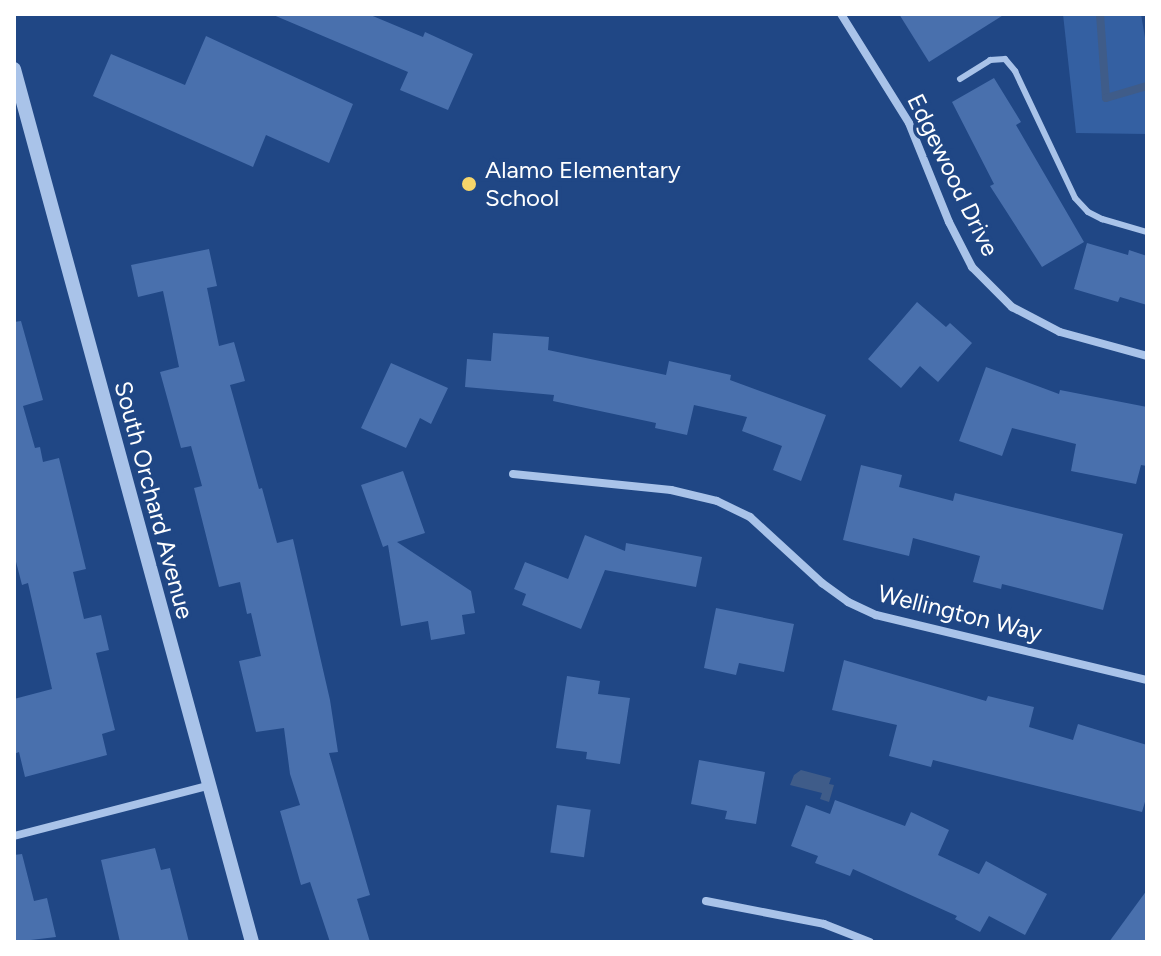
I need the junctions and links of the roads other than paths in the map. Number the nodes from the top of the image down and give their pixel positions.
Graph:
1 (841, 14) edge
2 (14, 69) edge
3 (960, 79) dead end
4 (1147, 232) edge
5 (1147, 356) edge
6 (513, 474) dead end
7 (1147, 680) edge
8 (208, 786) junction
9 (14, 836) edge
10 (706, 901) dead end
11 (252, 942) edge
12 (870, 942) edge

1 - 5 street, Edgewood Drive
2 - 8 street, South Orchard Avenue
3 - 4 lane
6 - 7 street, Wellington Way
8 - 9 street
8 - 11 street, South Orchard Avenue
10 - 12 street

